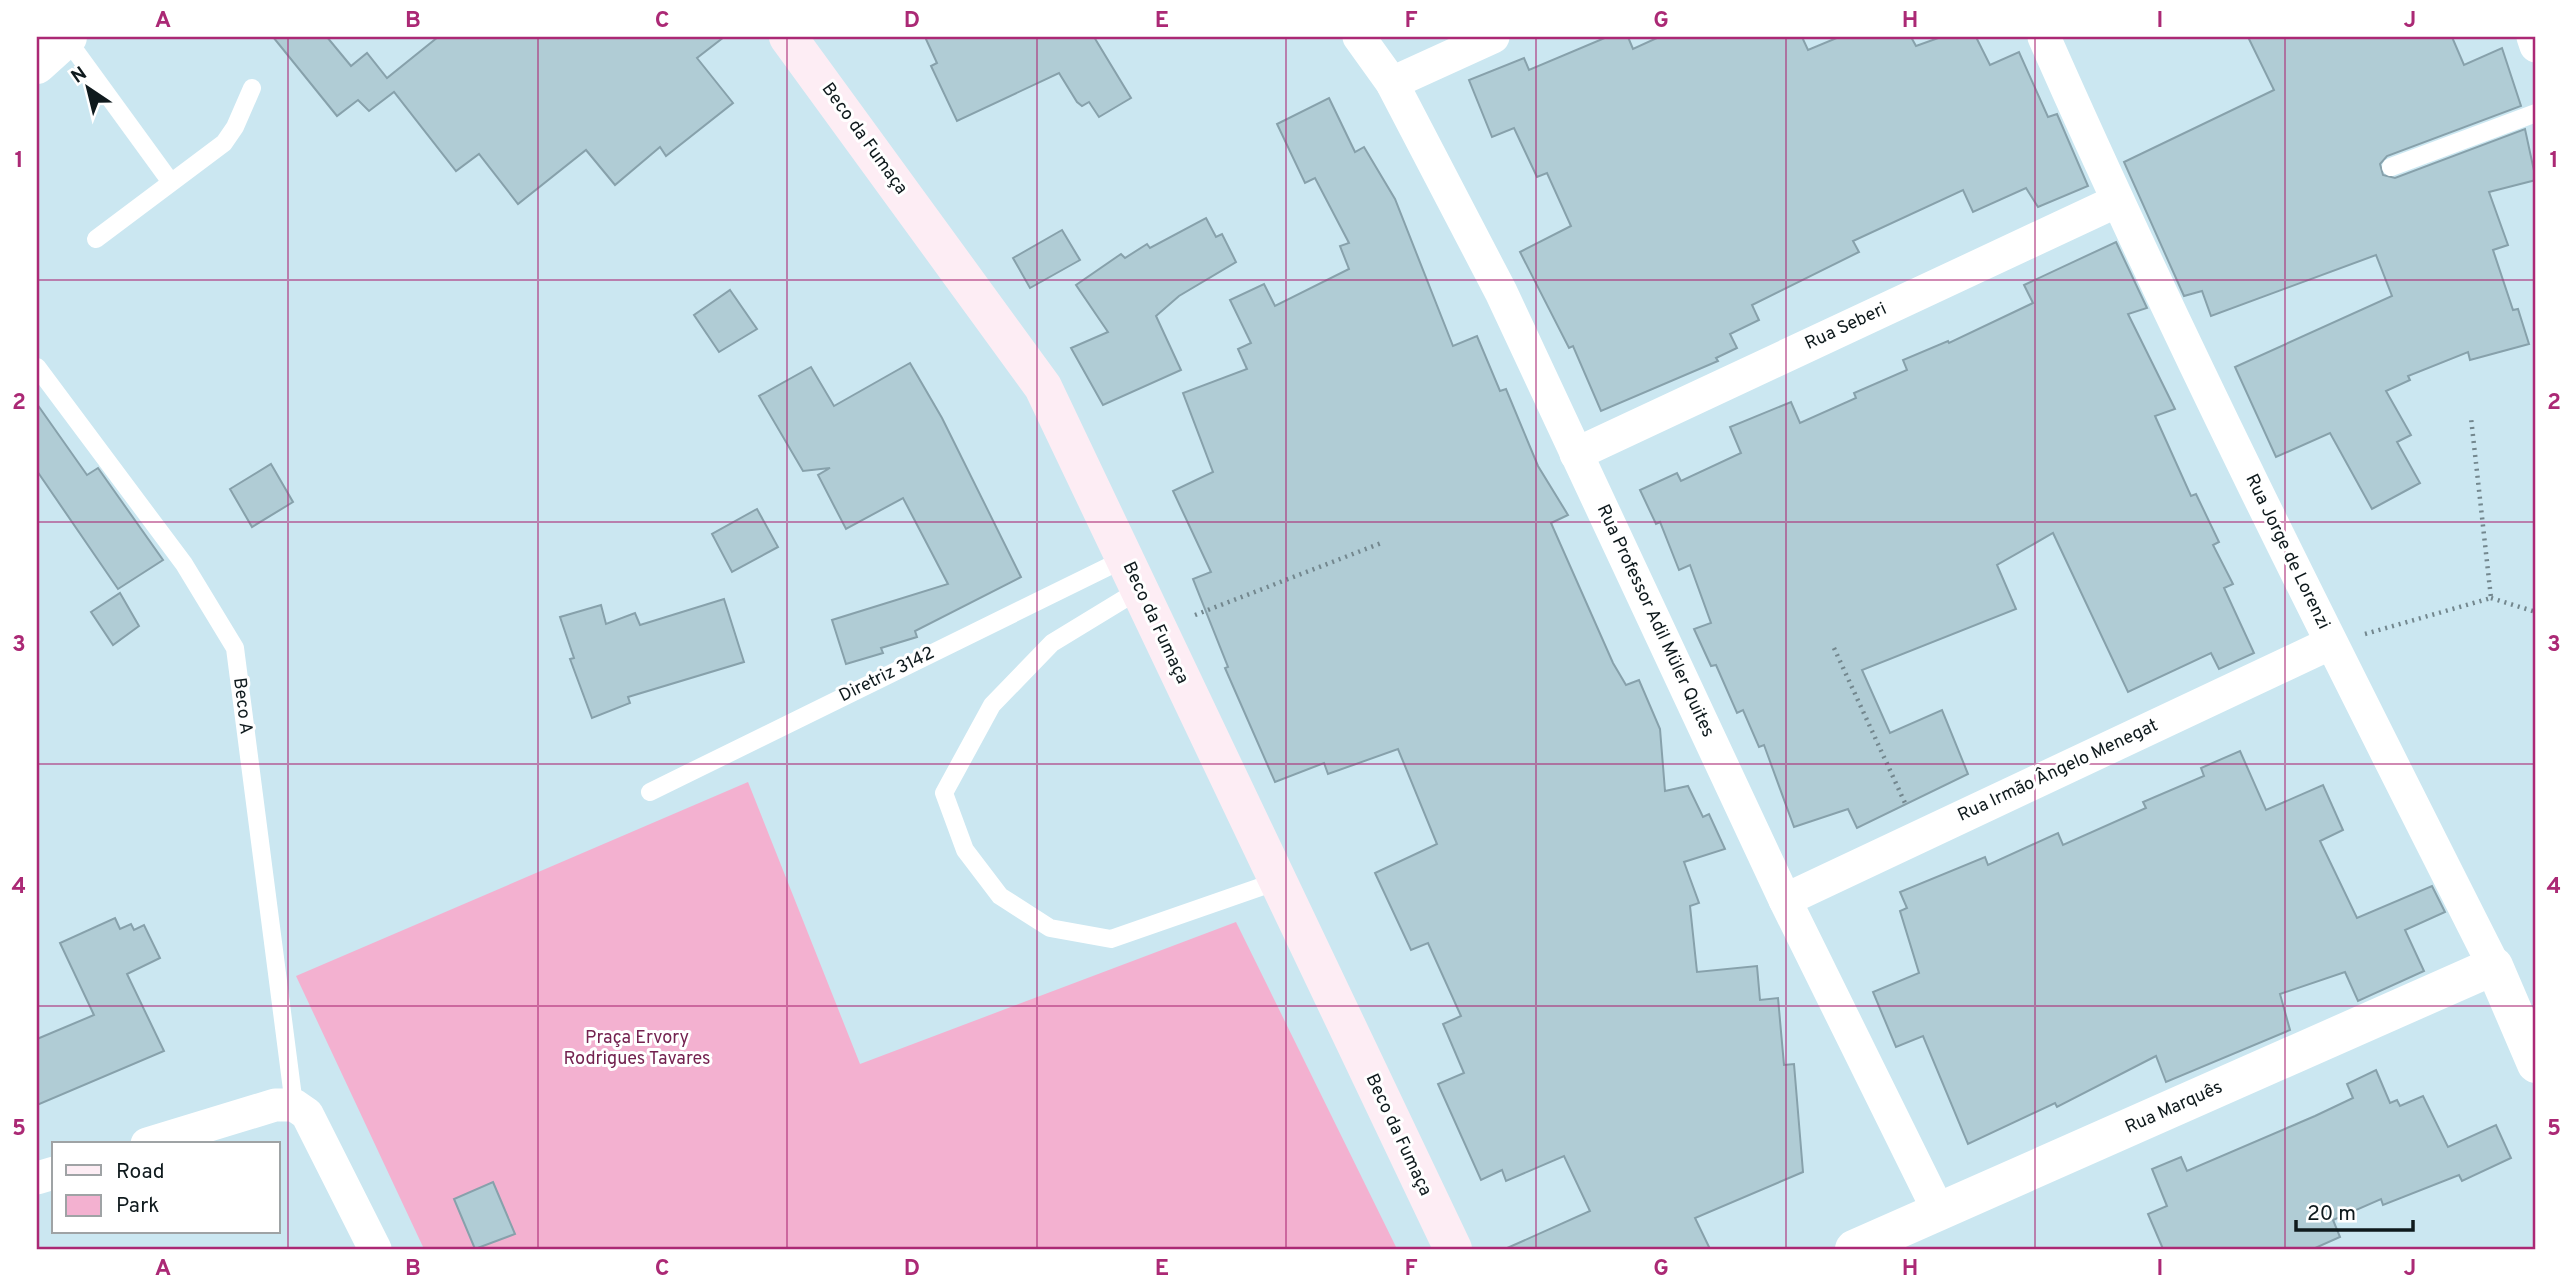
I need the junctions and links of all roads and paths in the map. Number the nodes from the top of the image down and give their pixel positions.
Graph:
1 (67, 37) edge
2 (788, 37) edge
3 (1359, 37) edge
4 (1493, 37) edge
5 (2044, 37) edge
6 (2533, 37) edge
7 (2536, 46) edge
8 (37, 65) edge
9 (1392, 83) junction
10 (253, 88) dead end
11 (2536, 113) edge
12 (2391, 167) dead end
13 (170, 181) junction
14 (2117, 201) junction
15 (96, 239) dead end
16 (37, 367) edge
17 (2471, 418) dead end
18 (1576, 454) junction
19 (1384, 542) dead end
20 (1131, 574) junction
21 (2491, 598) junction
22 (2536, 612) edge
23 (1158, 629) junction
24 (2331, 643) junction
25 (1834, 648) dead end
26 (650, 792) dead end
27 (1920, 836) junction
28 (1278, 881) junction
29 (1785, 900) junction
30 (2494, 967) junction
31 (2536, 1064) edge
32 (294, 1105) junction
33 (154, 1142) edge
34 (1939, 1212) junction
35 (374, 1249) edge
36 (1453, 1249) edge
37 (1854, 1249) edge

1 - 8 street
1 - 13 lane
2 - 20 main road, Beco da Fumaça
3 - 9 street, Rua Professor Adil Müler Quites
4 - 9 street
5 - 14 street, Rua Jorge de Lorenzi
6 - 7 street
9 - 18 street, Rua Professor Adil Müler Quites
10 - 13 lane
11 - 12 lane
13 - 15 lane
14 - 18 street, Rua Seberi
14 - 24 street, Rua Jorge de Lorenzi
16 - 32 lane, Beco A
17 - 21 path
18 - 29 street, Rua Professor Adil Müler Quites
19 - 23 path
20 - 23 main road, Beco da Fumaça
20 - 26 lane, Diretriz 3142
20 - 28 lane
21 - 22 path
21 - 24 path
23 - 28 main road, Beco da Fumaça
24 - 27 street, Rua Irmão Ângelo Menegat
24 - 30 street, Rua Jorge de Lorenzi
25 - 27 path
27 - 29 street, Rua Irmão Ângelo Menegat
28 - 36 main road, Beco da Fumaça
29 - 34 street, Rua Professor Adil Müler Quites
30 - 31 street, Rua Jorge de Lorenzi
30 - 34 street, Rua Marquês
32 - 33 street
32 - 35 street
34 - 37 street, Rua Marquês

